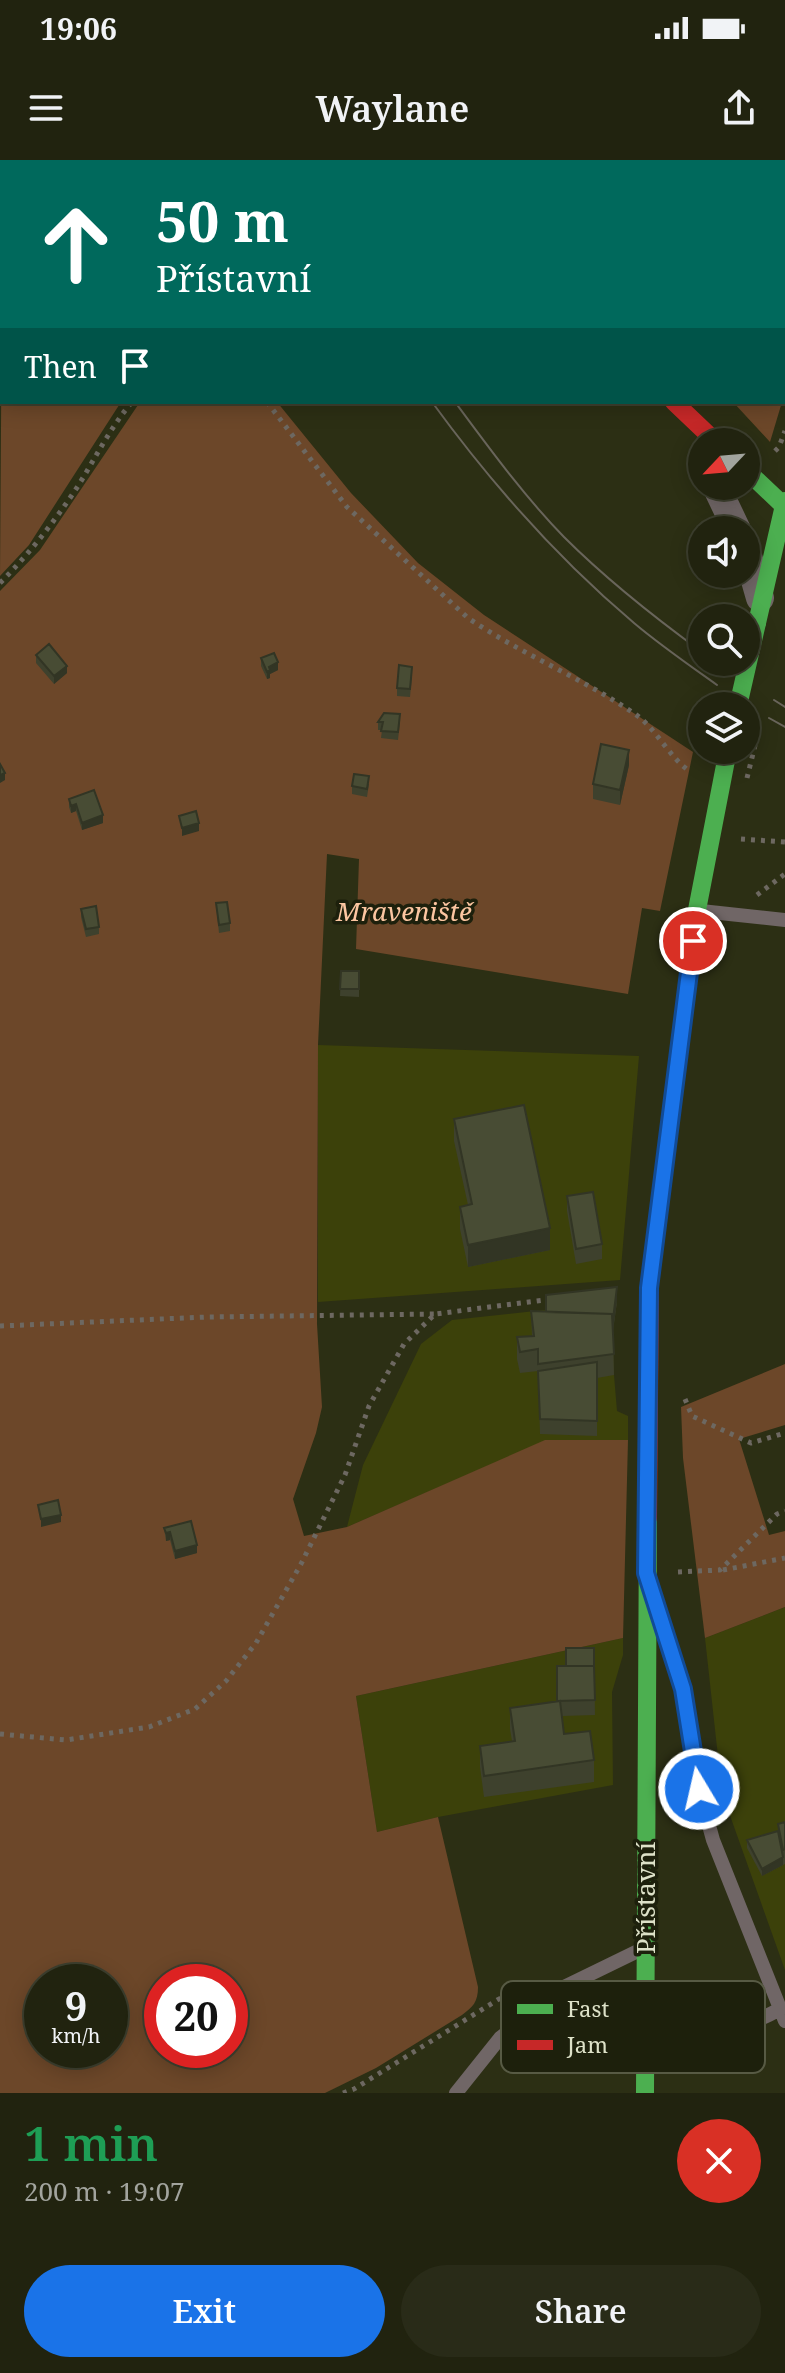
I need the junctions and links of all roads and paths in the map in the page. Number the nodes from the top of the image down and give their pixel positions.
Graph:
1 (130, 404) edge
2 (269, 404) edge
3 (677, 405) edge
4 (688, 428) edge
5 (701, 428) edge
6 (785, 431) edge
7 (774, 452) dead end
8 (760, 482) edge
9 (785, 504) edge
10 (0, 583) edge
11 (758, 588) edge
12 (765, 610) edge
13 (742, 692) edge
14 (726, 764) edge
15 (719, 790) junction
16 (736, 839) dead end
17 (785, 842) edge
18 (785, 874) edge
19 (751, 899) dead end
20 (697, 910) junction
21 (785, 920) edge
22 (559, 1298) edge
23 (435, 1314) junction
24 (0, 1326) edge
25 (681, 1391) dead end
26 (785, 1433) edge
27 (785, 1511) edge
28 (785, 1558) edge
29 (720, 1570) junction
30 (646, 1573) junction
31 (0, 1734) edge
32 (646, 1947) junction
33 (576, 1981) edge
34 (646, 1981) edge
35 (501, 1999) edge
36 (782, 2015) edge
37 (501, 2037) edge
38 (343, 2093) edge
39 (456, 2093) edge

1 - 10 path
2 - 15 path
3 - 4 street
3 - 5 street
6 - 7 path
8 - 9 street
9 - 12 street
11 - 12 street
12 - 13 street, bridge
14 - 15 street, Přístavní
15 - 20 street, Přístavní
16 - 17 path
18 - 19 path
20 - 21 lane
20 - 30 street, Přístavní
22 - 23 path
23 - 24 path
23 - 31 path
25 - 26 path
27 - 29 path
28 - 29 path
29 - 30 path
30 - 32 street, Přístavní
30 - 36 lane
32 - 33 lane
32 - 34 street, Přístavní
35 - 38 path
37 - 39 lane

